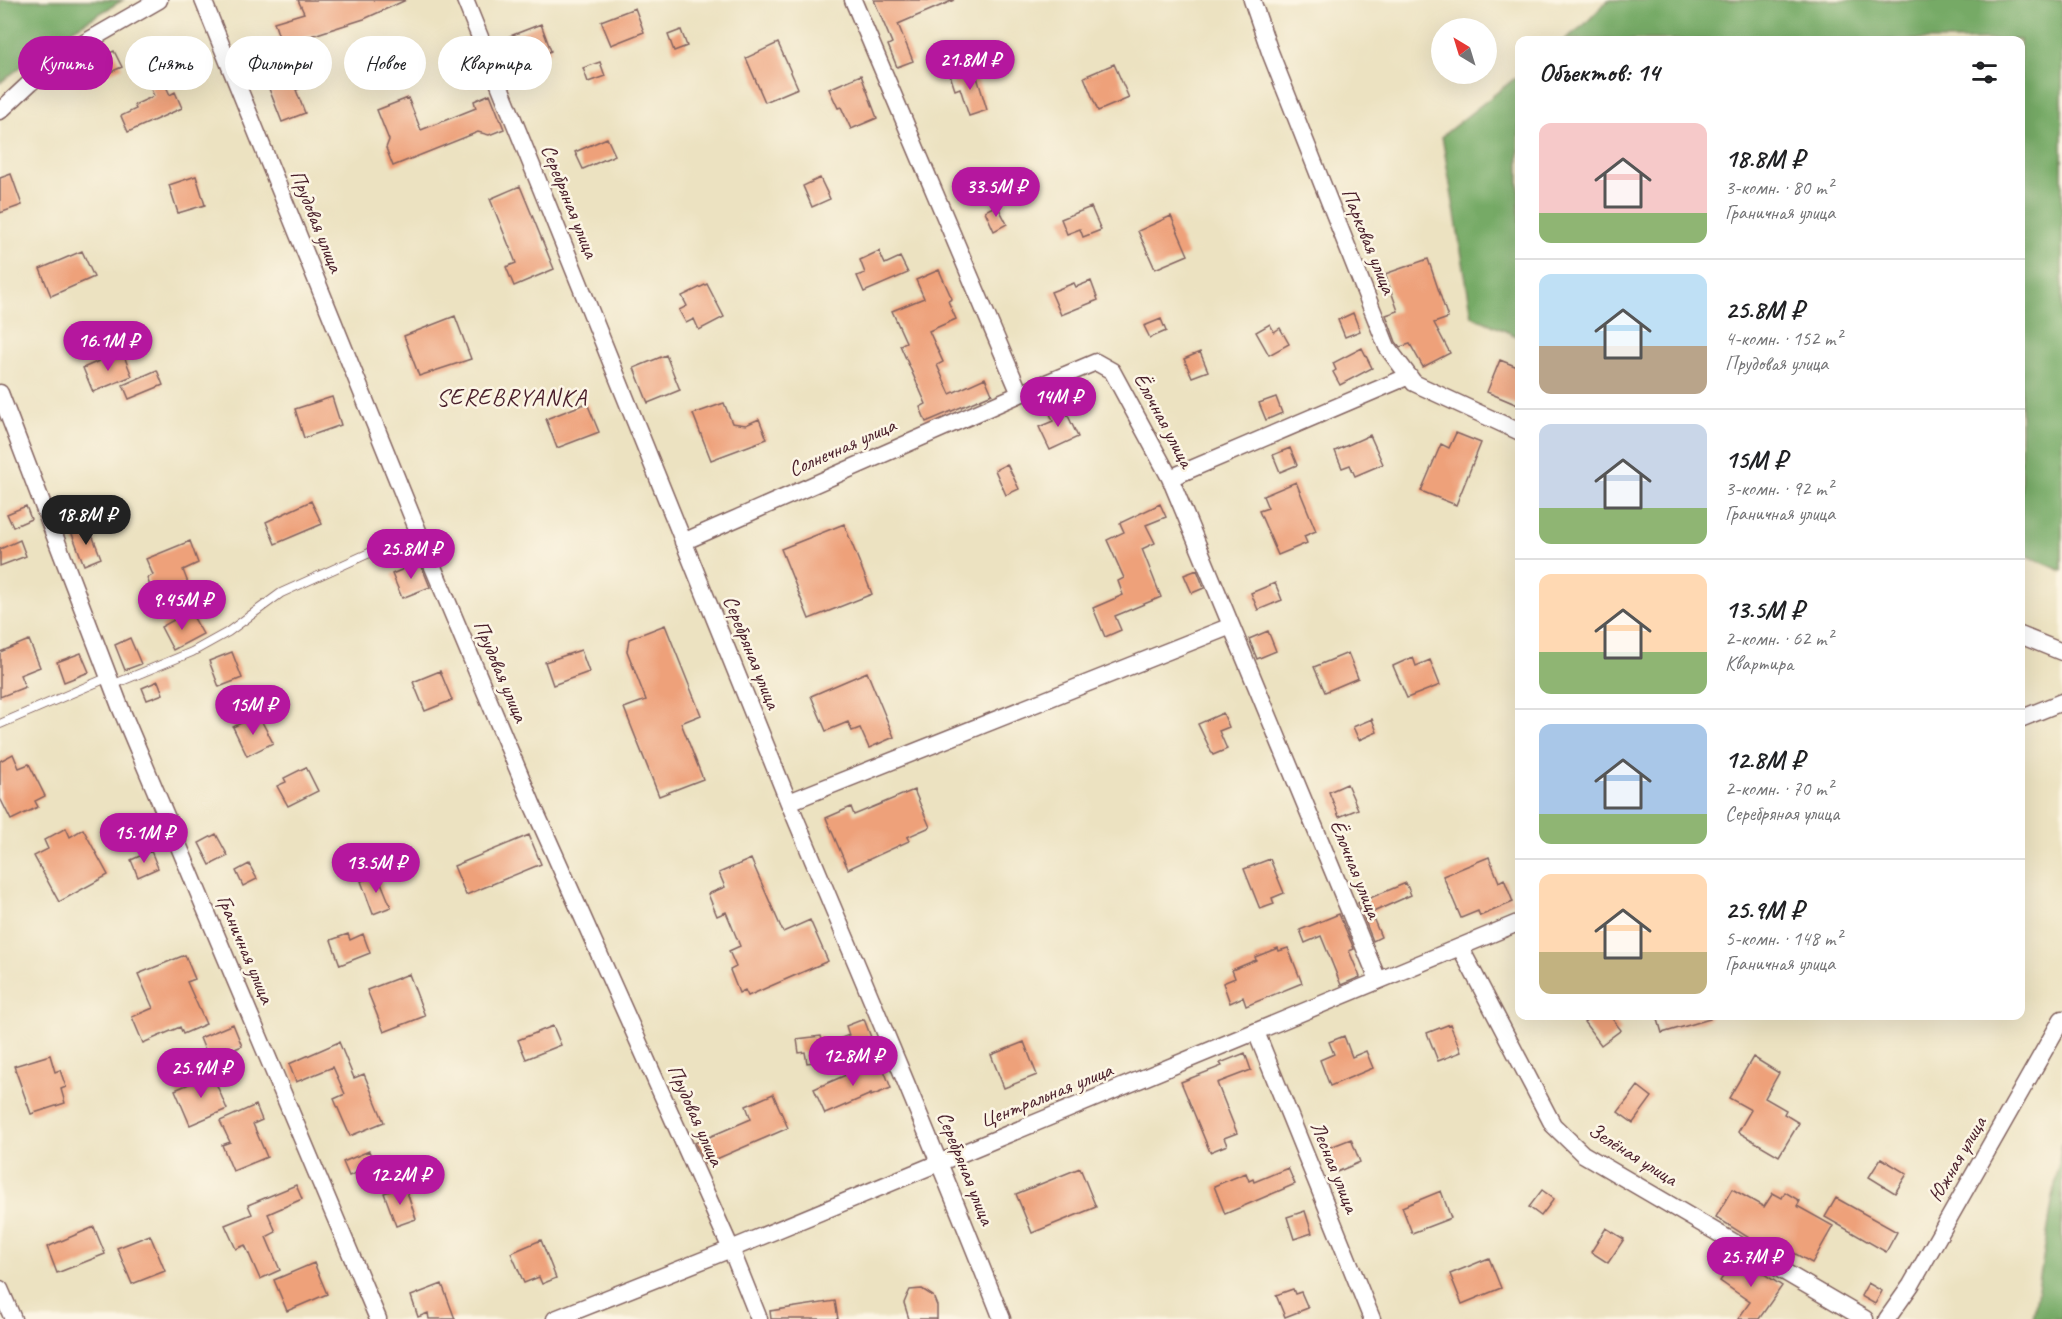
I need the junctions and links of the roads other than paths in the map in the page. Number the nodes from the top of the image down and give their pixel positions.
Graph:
1 (159, 0) edge
2 (203, 0) edge
3 (465, 0) edge
4 (853, 0) edge
5 (1252, 0) edge
6 (0, 111) edge
7 (1409, 376) junction
8 (0, 393) edge
9 (1020, 394) junction
10 (1515, 430) edge
11 (1170, 478) junction
12 (418, 531) junction
13 (683, 542) junction
14 (1231, 626) junction
15 (2025, 637) edge
16 (2062, 652) edge
17 (110, 681) junction
18 (2062, 702) edge
19 (2025, 717) edge
20 (0, 724) edge
21 (789, 802) junction
22 (1515, 924) edge
23 (1460, 947) junction
24 (1378, 980) junction
25 (2062, 1019) edge
26 (1256, 1032) junction
27 (940, 1162) junction
28 (731, 1250) junction
29 (0, 1289) edge
30 (13, 1319) edge
31 (378, 1319) edge
32 (555, 1319) edge
33 (759, 1319) edge
34 (1002, 1319) edge
35 (1372, 1319) edge
36 (1865, 1319) edge
37 (1887, 1319) edge

1 - 6 street
2 - 12 street, Прудовая улица
3 - 13 street, Серебряная улица
4 - 9 street
5 - 7 street, Парковая улица
7 - 10 street, Парковая улица
7 - 11 street
8 - 17 street, Граничная улица
9 - 11 street, Ёлочная улица
9 - 13 street, Солнечная улица
11 - 14 street, Ёлочная улица
12 - 17 lane
12 - 28 street, Прудовая улица
13 - 21 street, Серебряная улица
14 - 21 street
14 - 24 street, Ёлочная улица
15 - 16 street
17 - 20 lane
17 - 31 street, Граничная улица
18 - 19 street
21 - 27 street, Серебряная улица
22 - 23 street, Центральная улица
23 - 24 street, Центральная улица
23 - 36 street, Зелёная улица
24 - 26 street, Центральная улица
25 - 37 street, Южная улица
26 - 27 street, Центральная улица
26 - 35 street, Лесная улица
27 - 28 street, Центральная улица
27 - 34 street, Серебряная улица
28 - 32 street, Центральная улица
28 - 33 street, Прудовая улица
29 - 30 street

